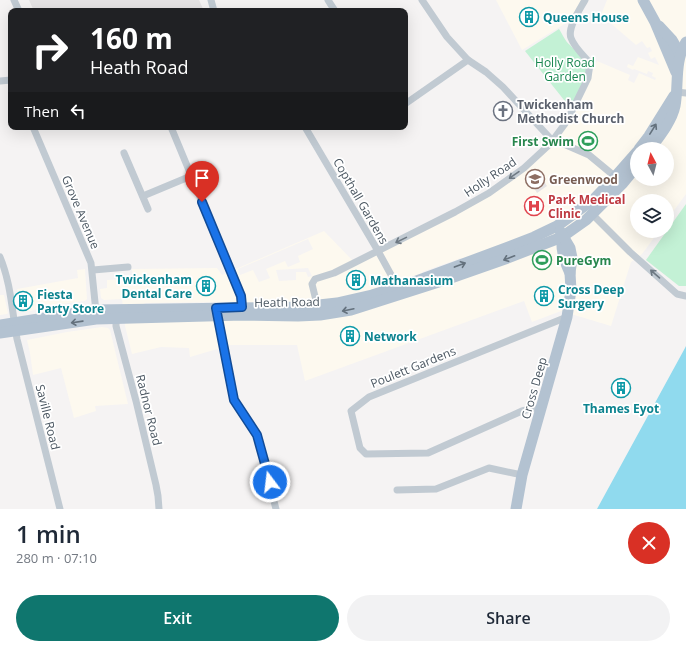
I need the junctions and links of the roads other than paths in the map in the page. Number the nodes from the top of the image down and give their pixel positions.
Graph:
1 (422, 0) edge
2 (585, 0) edge
3 (643, 0) edge
4 (655, 22) junction
5 (686, 42) edge
6 (680, 54) junction
7 (468, 60) junction
8 (677, 75) junction
9 (681, 92) edge
10 (408, 102) edge
11 (33, 130) edge
12 (172, 130) edge
13 (308, 130) edge
14 (553, 140) junction
15 (644, 142) edge
16 (655, 142) edge
17 (124, 153) dead end
18 (630, 163) edge
19 (630, 171) edge
20 (191, 176) junction
21 (619, 180) junction
22 (143, 196) junction
23 (148, 209) dead end
24 (592, 214) junction
25 (557, 226) junction
26 (562, 237) junction
27 (378, 251) junction
28 (0, 257) edge
29 (128, 267) dead end
30 (93, 270) junction
31 (398, 291) junction
32 (686, 296) edge
33 (242, 307) junction
34 (319, 310) junction
35 (217, 312) junction
36 (96, 314) junction
37 (116, 314) junction
38 (567, 317) junction
39 (0, 325) edge
40 (15, 326) junction
41 (0, 333) edge
42 (542, 409) junction
43 (522, 475) junction
44 (398, 490) dead end
45 (60, 509) edge
46 (159, 509) edge
47 (276, 509) edge
48 (516, 509) edge

1 - 7 street
2 - 14 street, Holly Road
3 - 4 main road
4 - 6 main road
4 - 8 main road
5 - 6 main road
6 - 8 main road
7 - 10 street
7 - 14 street
8 - 9 main road
15 -> 9 main road
9 - 16 main road
11 - 30 street, Grove Avenue
12 - 20 street
13 - 27 street, Copthall Gardens
14 - 21 street
14 -> 27 street, Holly Road
17 - 22 street
18 - 21 main road
19 - 21 main road
20 - 22 street
20 - 33 street
21 - 24 main road, Heath Road
21 - 25 main road, Heath Road
22 - 23 street
24 - 26 main road, Heath Road
32 -> 24 street
25 - 26 main road, Cross Deep
31 -> 25 main road, Heath Road
26 -> 31 main road, Heath Road
26 - 38 main road, Cross Deep
27 - 31 street, Copthall Gardens
27 - 34 street, Holly Road
28 - 40 street, Saville Road
29 - 30 street
30 - 36 street, Grove Avenue
31 - 34 main road, Heath Road
33 - 34 main road, Heath Road
33 - 35 main road, Heath Road
34 - 35 main road, Heath Road
35 - 37 main road, Heath Road
35 - 47 street
36 - 37 main road, Heath Road
36 - 40 main road, Heath Road
37 - 46 street, Radnor Road
38 - 42 main road, Cross Deep
38 - 42 street, Poulett Gardens
39 - 40 main road, Heath Road
40 - 41 main road, Heath Road
40 - 45 street, Saville Road
42 - 43 main road, Cross Deep
43 - 44 street
43 - 48 main road, Cross Deep

